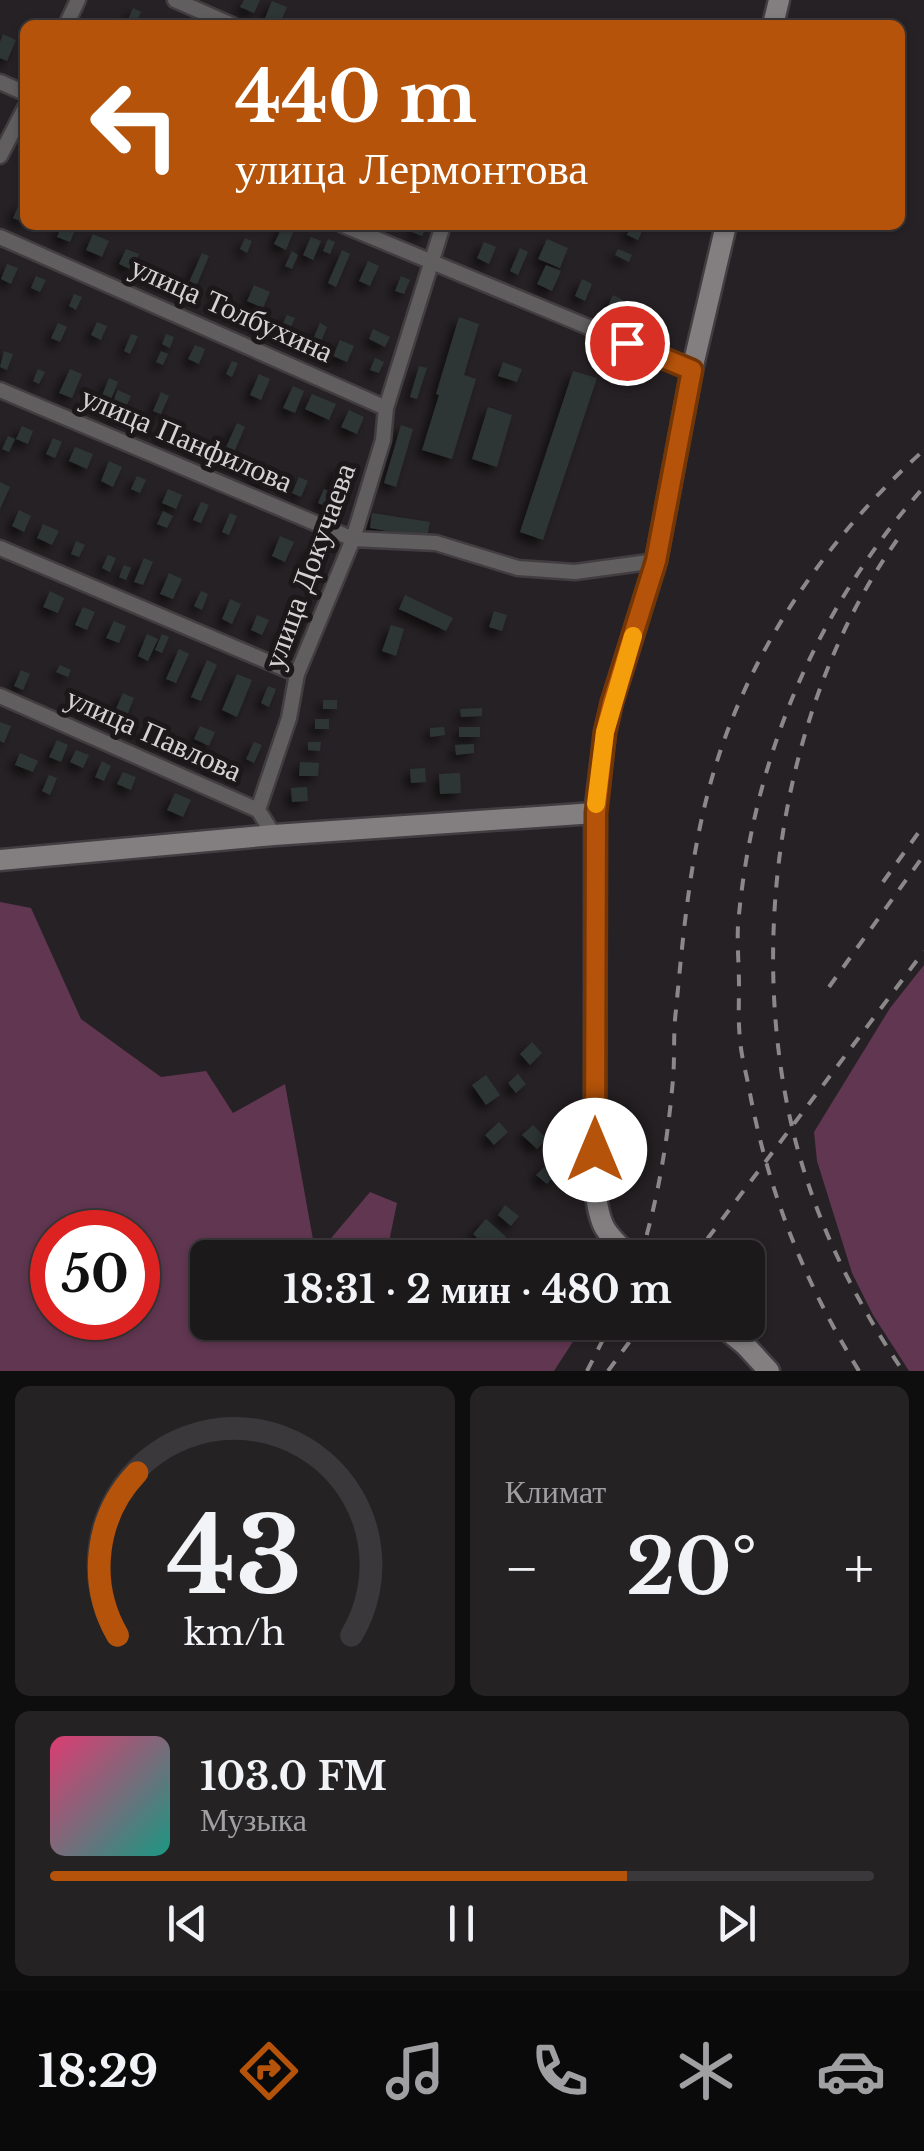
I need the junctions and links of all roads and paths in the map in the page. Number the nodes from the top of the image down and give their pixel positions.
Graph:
1 (175, 0) edge
2 (221, 20) edge
3 (20, 118) edge
4 (0, 156) edge
5 (355, 230) edge
6 (442, 230) edge
7 (725, 230) edge
8 (0, 237) edge
9 (433, 262) junction
10 (692, 370) junction
11 (0, 390) edge
12 (386, 408) junction
13 (353, 539) junction
14 (0, 548) edge
15 (656, 561) junction
16 (296, 674) junction
17 (0, 696) edge
18 (258, 810) junction
19 (596, 813) junction
20 (274, 835) junction
21 (0, 860) edge
22 (612, 1240) edge
23 (739, 1340) edge
24 (770, 1371) edge

1 - 2 street
3 - 4 street
5 - 9 street
6 - 9 street, улица Докучаева
7 - 10 main road
8 - 12 street, улица Толбухина
9 - 10 street
9 - 12 street, улица Докучаева
10 - 15 main road
11 - 13 street, улица Панфилова
12 - 13 street, улица Докучаева
13 - 15 street
13 - 16 street, улица Докучаева
14 - 16 street
15 - 19 main road
16 - 18 street, улица Докучаева
17 - 18 street, улица Павлова
18 - 20 street, улица Павлова
19 - 20 main road
19 - 22 main road
20 - 21 main road
23 - 24 main road

